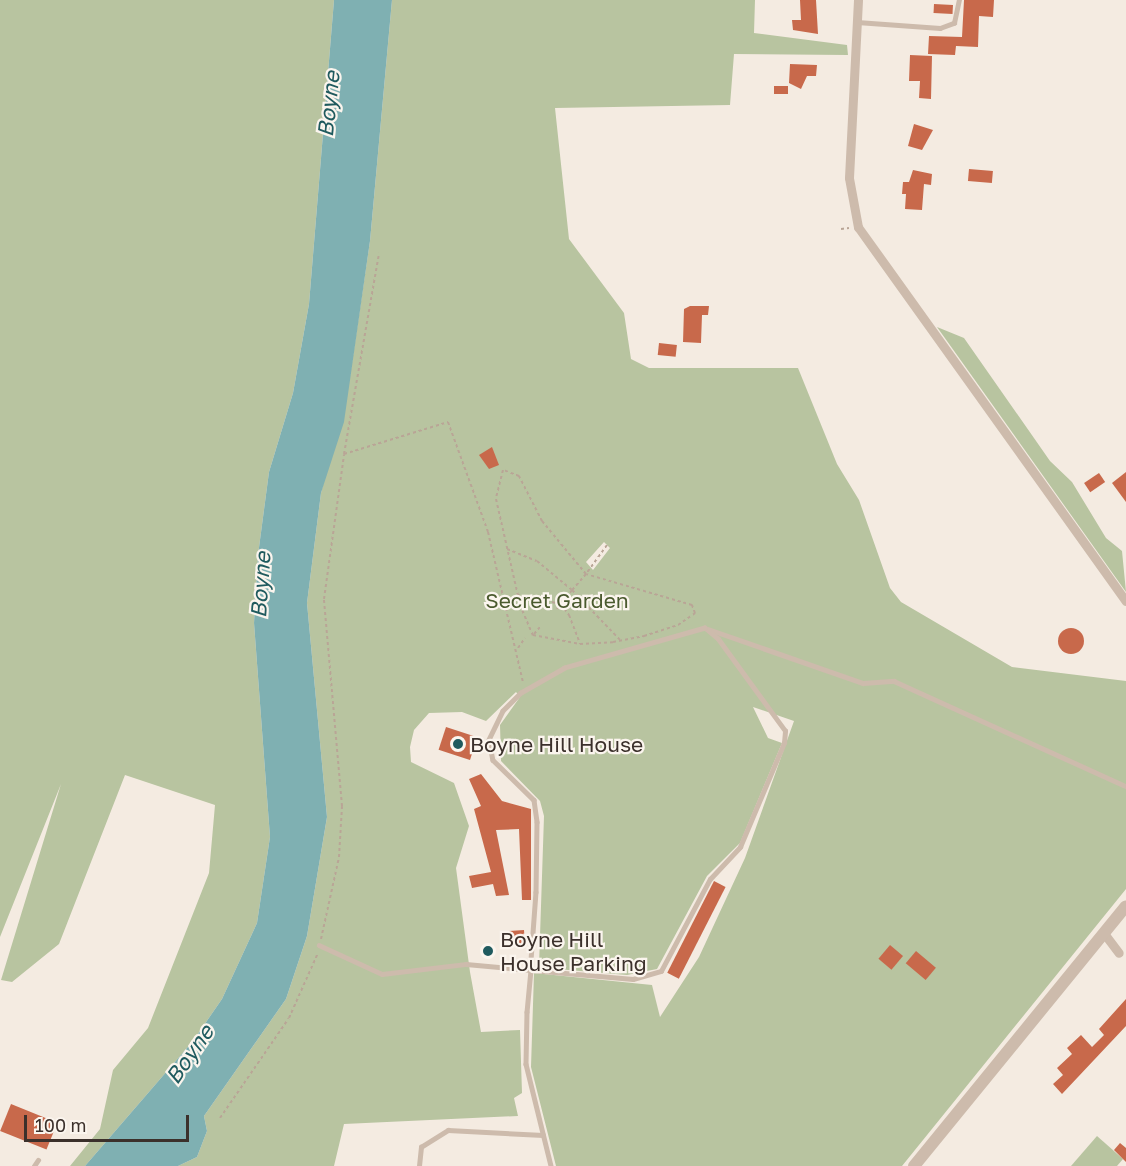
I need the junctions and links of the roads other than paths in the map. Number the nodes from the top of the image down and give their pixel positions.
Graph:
1 (858, 0) edge
2 (958, 0) edge
3 (857, 22) junction
4 (1126, 601) edge
5 (705, 628) junction
6 (1126, 786) edge
7 (1126, 906) edge
8 (1103, 932) junction
9 (319, 945) road end
10 (1119, 953) dead end
11 (531, 970) junction
12 (543, 1135) junction
13 (38, 1160) dead end
14 (34, 1166) edge
15 (419, 1166) edge
16 (550, 1166) edge
17 (914, 1166) edge

1 - 3 street
2 - 3 lane
3 - 4 street
5 - 6 lane
5 - 11 lane
5 - 11 lane
7 - 8 street
8 - 10 street
8 - 17 street
9 - 11 lane
11 - 12 lane
12 - 15 lane
12 - 16 lane
13 - 14 lane

